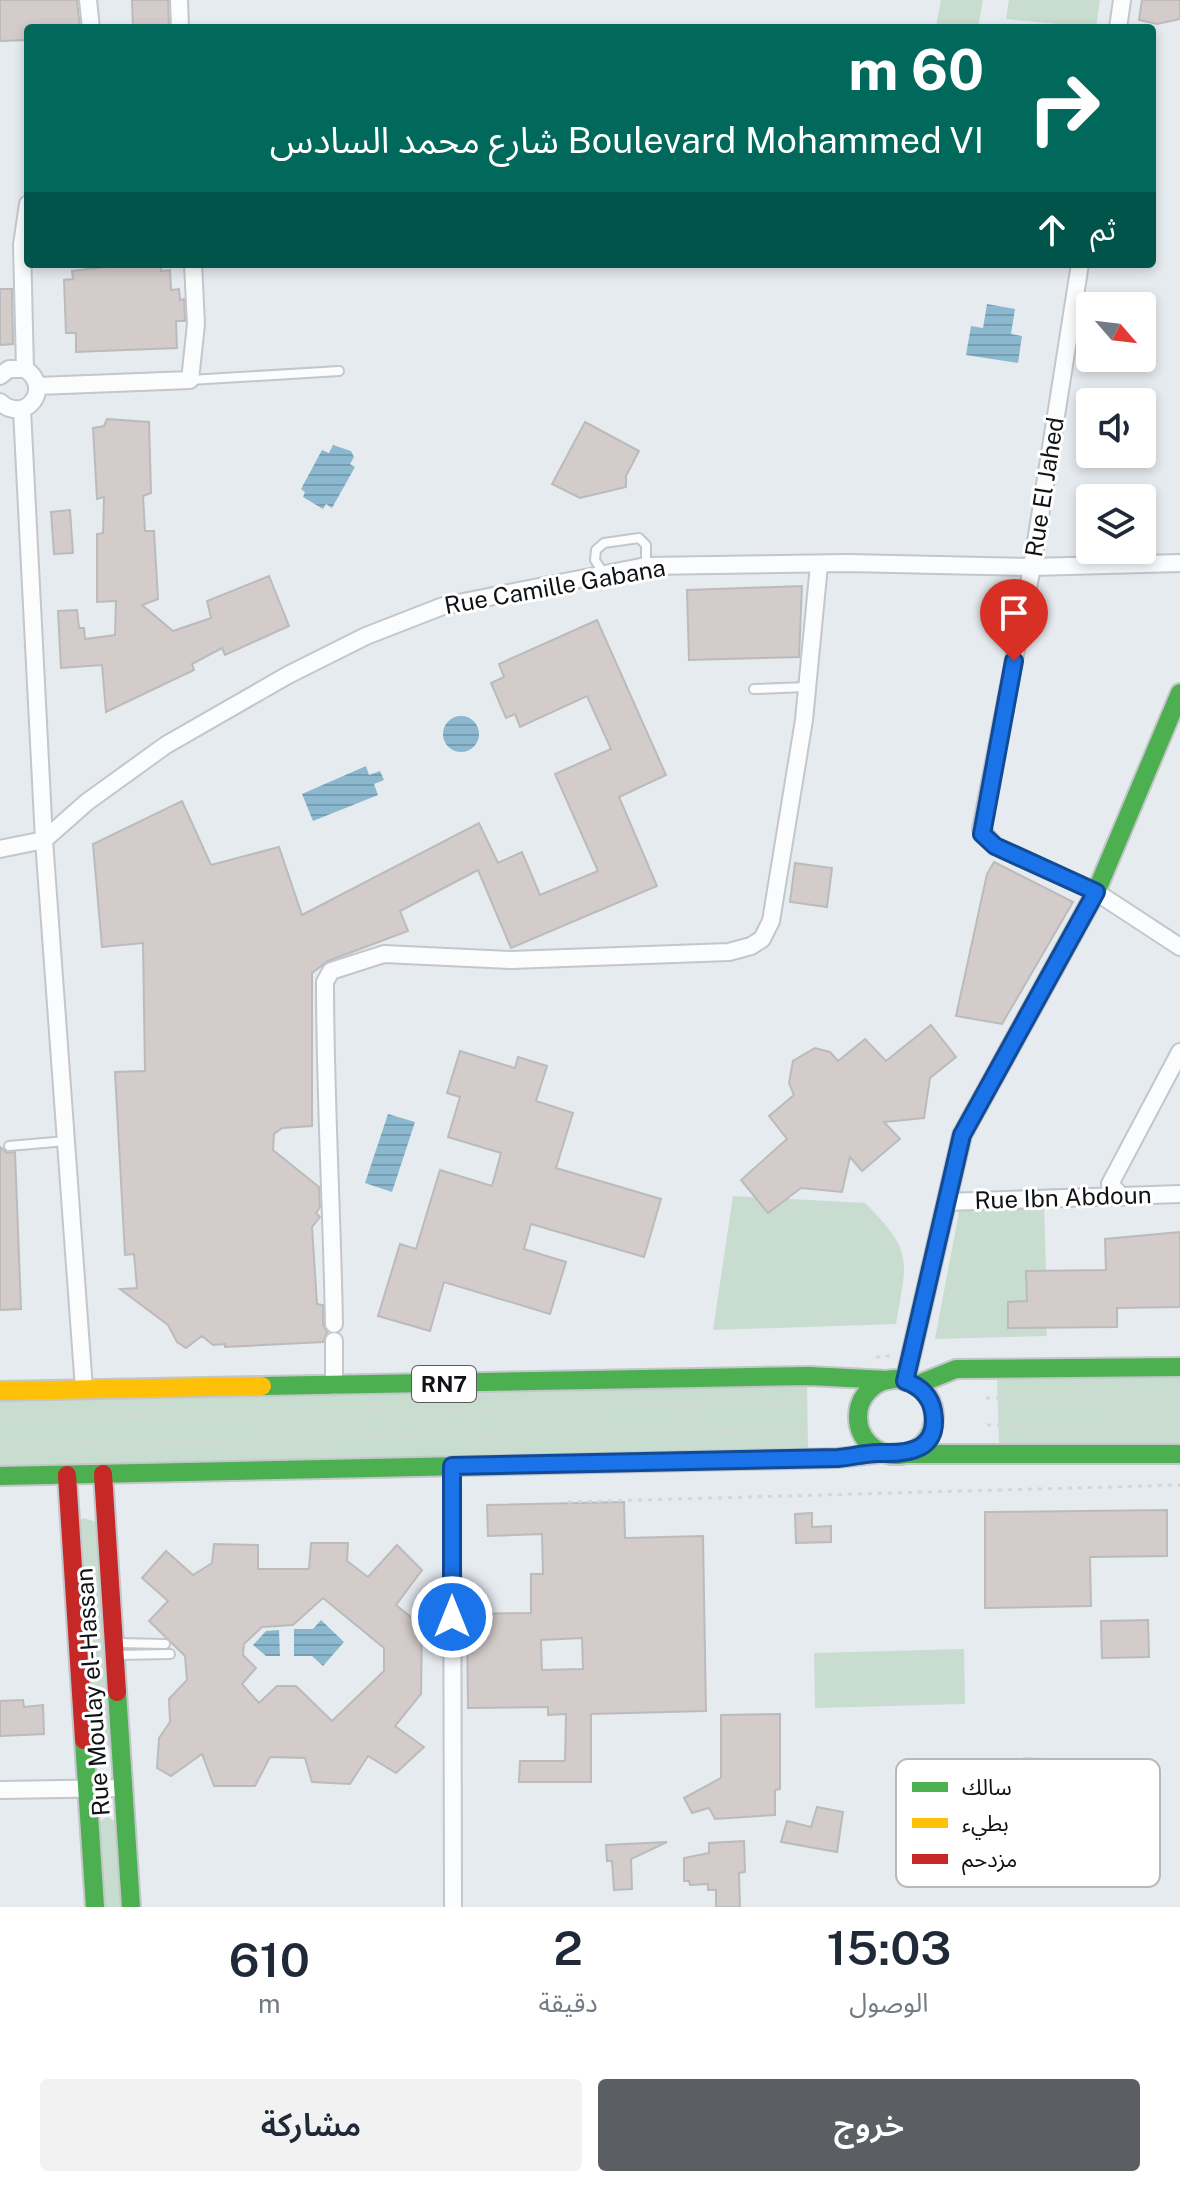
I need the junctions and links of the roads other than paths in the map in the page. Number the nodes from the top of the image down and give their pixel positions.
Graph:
1 (88, 0) edge
2 (179, 0) edge
3 (1122, 0) edge
4 (91, 24) edge
5 (180, 24) edge
6 (1119, 24) edge
7 (24, 231) edge
8 (193, 268) edge
9 (1079, 268) edge
10 (25, 369) junction
11 (339, 371) dead end
12 (0, 376) edge
13 (190, 380) junction
14 (38, 386) junction
15 (0, 402) edge
16 (22, 410) junction
17 (1180, 563) edge
18 (819, 565) junction
19 (646, 566) junction
20 (1032, 567) junction
21 (605, 576) junction
22 (808, 687) junction
23 (754, 689) dead end
24 (1180, 693) edge
25 (44, 840) junction
26 (0, 849) edge
27 (1096, 892) junction
28 (1180, 947) edge
29 (1180, 1052) edge
30 (66, 1141) junction
31 (9, 1146) dead end
32 (1180, 1194) edge
33 (1122, 1197) junction
34 (947, 1202) junction
35 (334, 1324) dead end
36 (334, 1341) dead end
37 (1180, 1367) edge
38 (903, 1382) junction
39 (334, 1386) junction
40 (84, 1389) junction
41 (0, 1391) edge
42 (882, 1453) junction
43 (907, 1454) junction
44 (1180, 1454) edge
45 (452, 1466) junction
46 (103, 1474) junction
47 (67, 1475) junction
48 (0, 1476) edge
49 (165, 1644) dead end
50 (114, 1649) junction
51 (170, 1654) dead end
52 (124, 1788) junction
53 (0, 1790) edge
54 (87, 1790) junction
55 (95, 1907) edge
56 (131, 1907) edge
57 (453, 1907) edge

1 - 4 street
2 - 5 street
3 - 6 street
7 - 10 street
8 - 13 street
9 - 20 street, Rue El Jahed
10 - 12 street
10 - 14 street
11 - 13 lane
13 - 14 street
14 - 16 street
15 - 16 street
16 - 25 street
17 - 20 street, Rue Camille Gabana
18 - 19 street, Rue Camille Gabana
18 - 20 street, Rue Camille Gabana
18 - 22 street
19 - 21 street, Rue Camille Gabana
19 - 21 lane
20 - 27 street, Rue El Jahed
21 - 25 street, Rue Camille Gabana
22 - 23 lane
22 - 35 street
24 - 27 main road
25 - 26 street, Rue Camille Gabana
25 - 30 street
27 - 28 street
27 - 34 main road
29 - 33 street
30 - 31 lane
30 - 40 street
32 - 33 street, Rue Ibn Abdoun
33 - 34 street, Rue Ibn Abdoun
34 - 38 main road
36 - 39 street
37 - 38 main road, RN7
38 - 39 main road, RN7
38 - 42 main road, RN7
38 - 43 main road
39 - 40 main road, RN7
40 - 41 main road, RN7
42 - 43 main road
42 - 45 main road
43 - 44 main road
45 - 46 main road
45 - 57 street
46 - 47 main road
46 - 50 main road, Rue Moulay el-Hassan
47 - 48 main road
47 - 54 main road, Rue Moulay el-Hassan
49 - 50 lane
50 - 51 lane
50 - 52 main road, Rue Moulay el-Hassan
52 - 54 street
52 - 56 main road, Rue Moulay el-Hassan
53 - 54 street
54 - 55 main road, Rue Moulay el-Hassan

